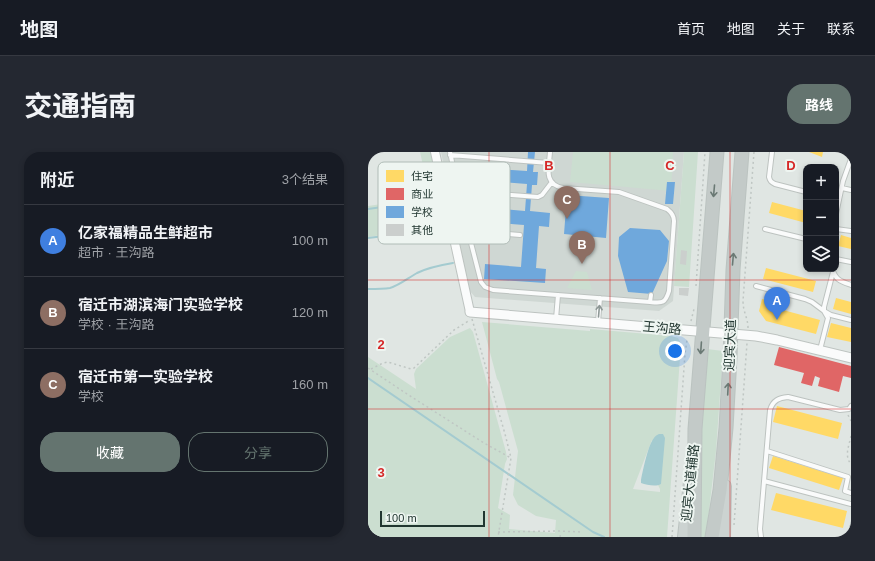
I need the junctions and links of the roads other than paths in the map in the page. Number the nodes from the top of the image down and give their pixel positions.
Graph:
1 (435, 152) edge
2 (550, 152) edge
3 (717, 152) edge
4 (742, 152) edge
5 (772, 152) edge
6 (450, 153) edge
7 (851, 159) edge
8 (437, 162) edge
9 (549, 162) junction
10 (552, 182) junction
11 (842, 188) junction
12 (851, 190) edge
13 (803, 191) edge
14 (510, 195) edge
15 (839, 195) edge
16 (765, 229) dead end
17 (839, 229) edge
18 (851, 231) edge
19 (510, 234) edge
20 (520, 235) dead end
21 (803, 238) edge
22 (455, 244) edge
23 (471, 244) edge
24 (839, 260) edge
25 (851, 262) edge
26 (832, 272) edge
27 (833, 272) edge
28 (851, 285) edge
29 (756, 286) dead end
30 (558, 295) junction
31 (651, 295) dead end
32 (600, 298) junction
33 (650, 302) junction
34 (824, 311) junction
35 (471, 316) joint
36 (556, 319) junction
37 (851, 320) edge
38 (598, 323) junction
39 (703, 331) junction
40 (731, 334) junction
41 (820, 350) junction
42 (851, 358) edge
43 (851, 406) edge
44 (726, 428) junction
45 (695, 429) junction
46 (767, 451) junction
47 (764, 482) junction
48 (851, 493) edge
49 (851, 504) edge
50 (684, 537) edge
51 (694, 537) edge
52 (712, 537) edge
53 (724, 537) edge
54 (761, 537) edge

1 - 8 street
2 - 9 lane
3 -> 39 highway, 迎宾大道
40 -> 4 highway, 迎宾大道
5 - 13 lane
6 - 9 lane
7 - 11 lane
9 - 10 lane
10 - 14 lane
10 - 33 lane
11 - 12 lane
11 - 15 lane
16 - 21 lane
17 - 18 lane
19 - 20 lane
22 - 35 street
23 - 30 lane
24 - 25 lane
26 - 34 lane
27 - 28 lane
29 - 34 lane
30 - 32 lane
30 - 36 lane
31 - 33 lane
32 - 33 lane
38 -> 32 lane
34 - 37 lane
34 - 41 lane
35 - 36 street, 王沟路
36 - 38 street, 王沟路
38 - 39 street, 王沟路
39 - 40 street, 王沟路
39 -> 45 highway, 迎宾大道
40 - 41 street, 王沟路
44 -> 40 highway, 迎宾大道
41 - 42 street, 王沟路
43 - 46 lane
44 - 52 highway, 迎宾大道
44 - 53 main road
45 - 50 main road, 迎宾大道辅路
45 - 51 highway, 迎宾大道
46 - 47 lane
46 - 48 lane
47 - 49 lane
47 - 54 lane

